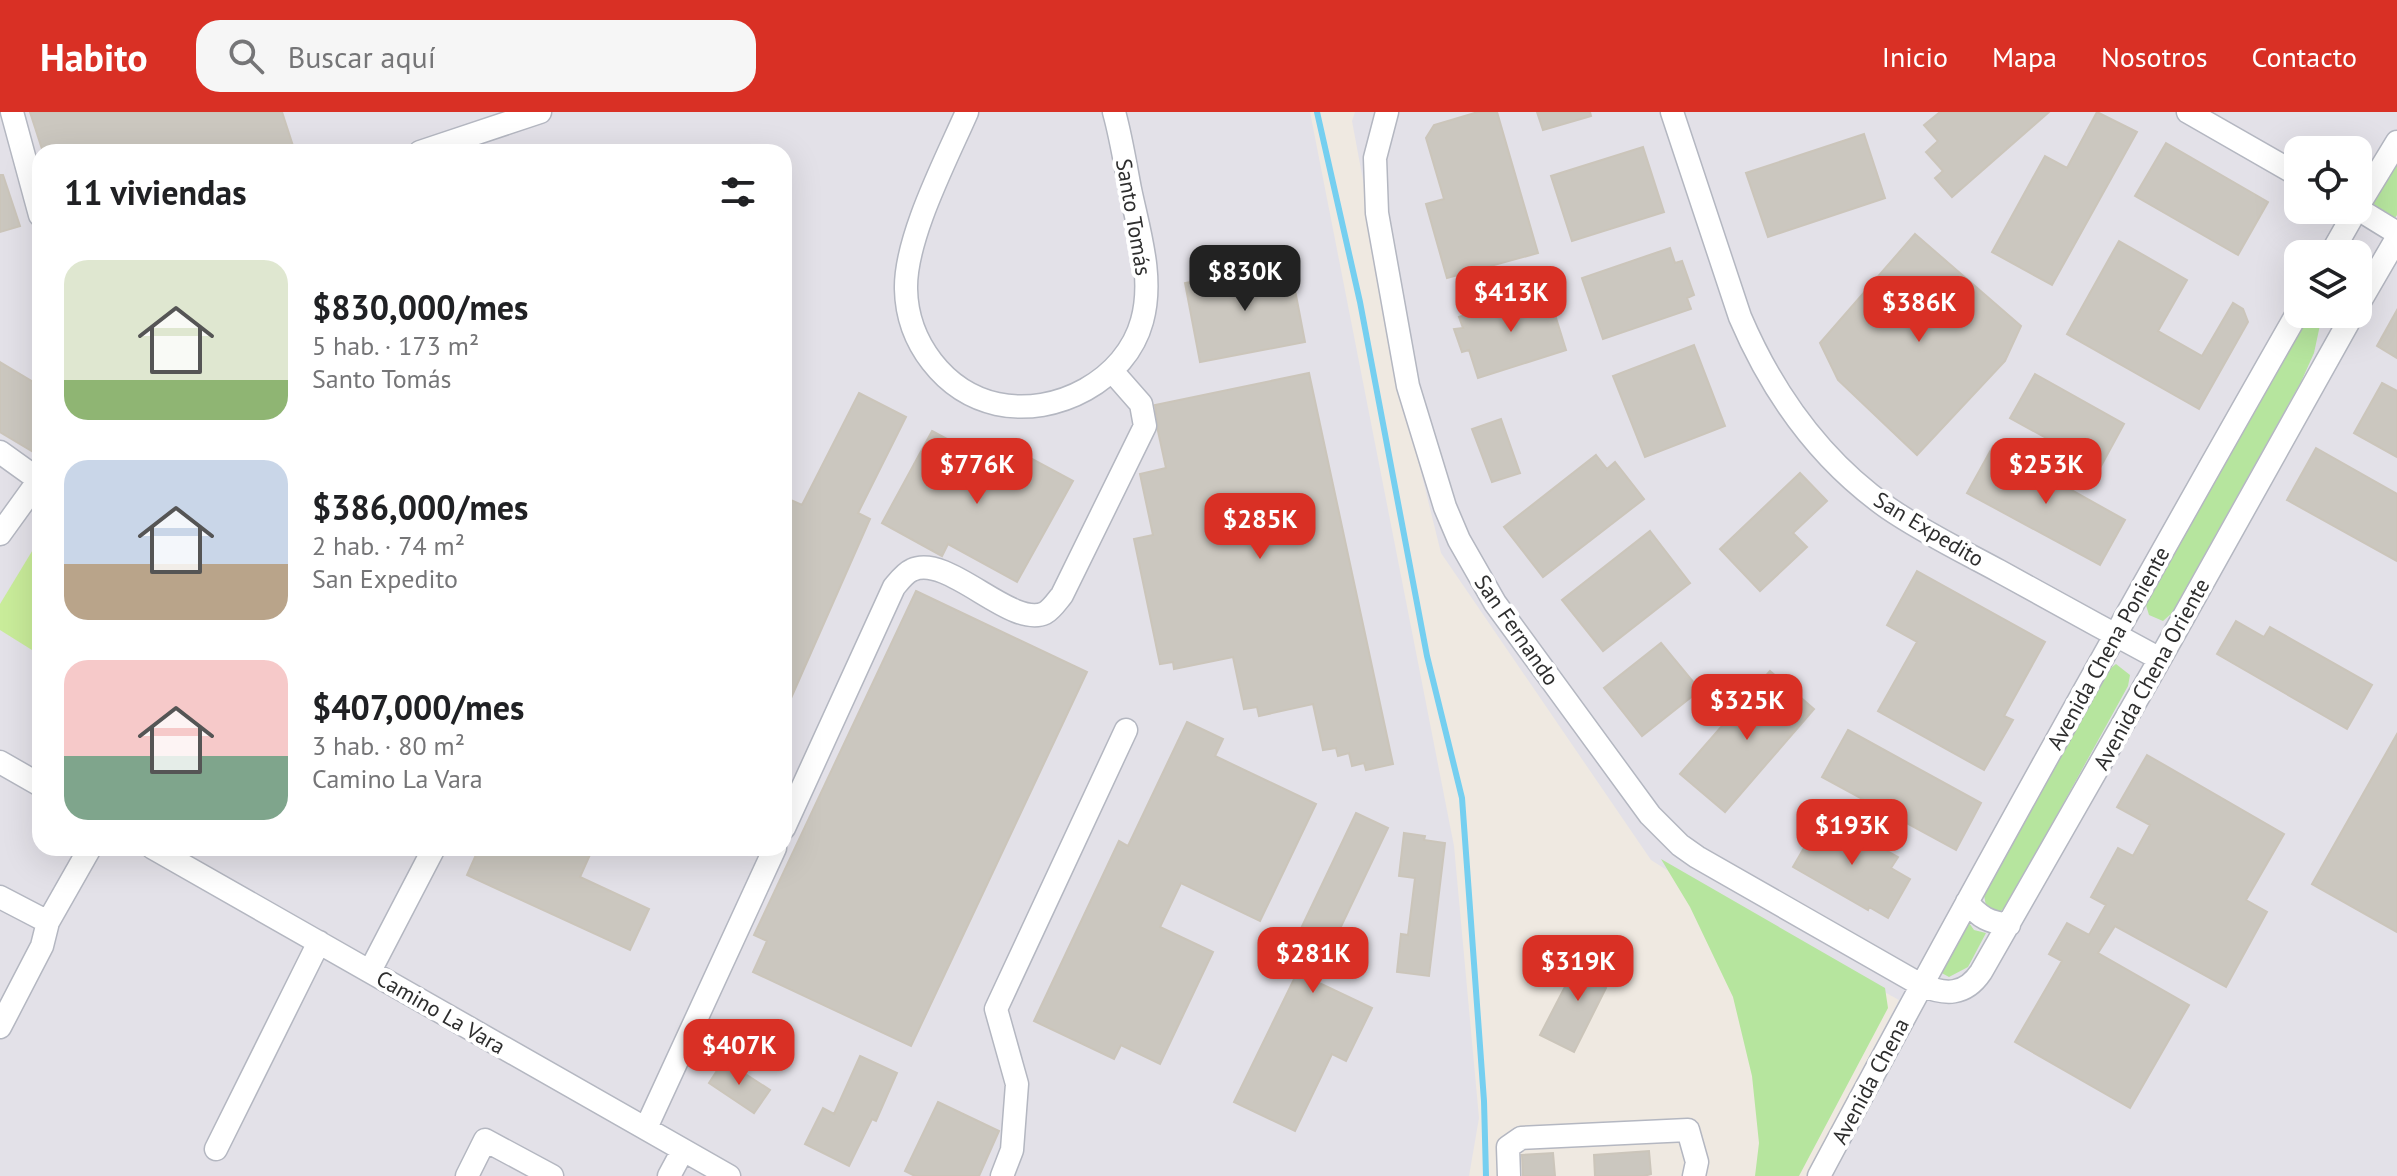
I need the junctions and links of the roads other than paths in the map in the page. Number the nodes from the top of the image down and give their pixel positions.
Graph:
1 (12, 112) edge
2 (540, 112) edge
3 (967, 112) edge
4 (1114, 112) edge
5 (1387, 112) edge
6 (1672, 112) edge
7 (2188, 112) edge
8 (2397, 142) edge
9 (444, 144) edge
10 (2284, 167) edge
11 (2372, 184) edge
12 (32, 186) edge
13 (2372, 219) edge
14 (2397, 235) edge
15 (2372, 280) edge
16 (2289, 328) edge
17 (2345, 328) edge
18 (1112, 371) junction
19 (0, 452) edge
20 (32, 474) edge
21 (32, 491) edge
22 (0, 534) edge
23 (2115, 635) junction
24 (2160, 659) junction
25 (1126, 730) dead end
26 (0, 762) edge
27 (32, 780) edge
28 (792, 810) edge
29 (85, 856) edge
30 (167, 856) edge
31 (430, 856) edge
32 (771, 856) edge
33 (0, 897) edge
34 (1967, 902) junction
35 (48, 922) junction
36 (2009, 925) junction
37 (319, 942) junction
38 (370, 971) junction
39 (1921, 985) junction
40 (0, 1027) edge
41 (646, 1128) junction
42 (216, 1149) dead end
43 (683, 1150) junction
44 (467, 1176) edge
45 (552, 1176) edge
46 (669, 1176) edge
47 (729, 1176) edge
48 (1002, 1176) edge
49 (1509, 1176) edge
50 (1694, 1176) edge
51 (1819, 1176) edge

1 - 12 street
2 - 9 street
3 - 18 street, Santo Tomás
4 - 18 street, Santo Tomás
5 - 39 street, San Fernando
6 - 23 street, San Expedito
7 - 10 street
8 - 11 street
13 - 14 street
14 - 15 street
16 - 23 street, Avenida Chena Poniente
17 - 24 street, Avenida Chena Oriente
18 - 28 street
19 - 20 street
21 - 22 street
23 - 24 street, San Expedito
23 - 34 street, Avenida Chena Poniente
24 - 36 street, Avenida Chena Oriente
25 - 48 street
26 - 27 street
29 - 35 street
30 - 37 street, Camino La Vara
31 - 38 street
32 - 41 street
33 - 35 street
34 - 36 street
34 - 39 street, Avenida Chena Poniente
35 - 40 street
36 - 39 street, Avenida Chena Oriente
37 - 38 street, Camino La Vara
37 - 42 street
38 - 41 street, Camino La Vara
39 - 51 street, Avenida Chena
41 - 43 street, Camino La Vara
43 - 46 street
43 - 47 street, Camino La Vara
44 - 45 street
49 - 50 street

